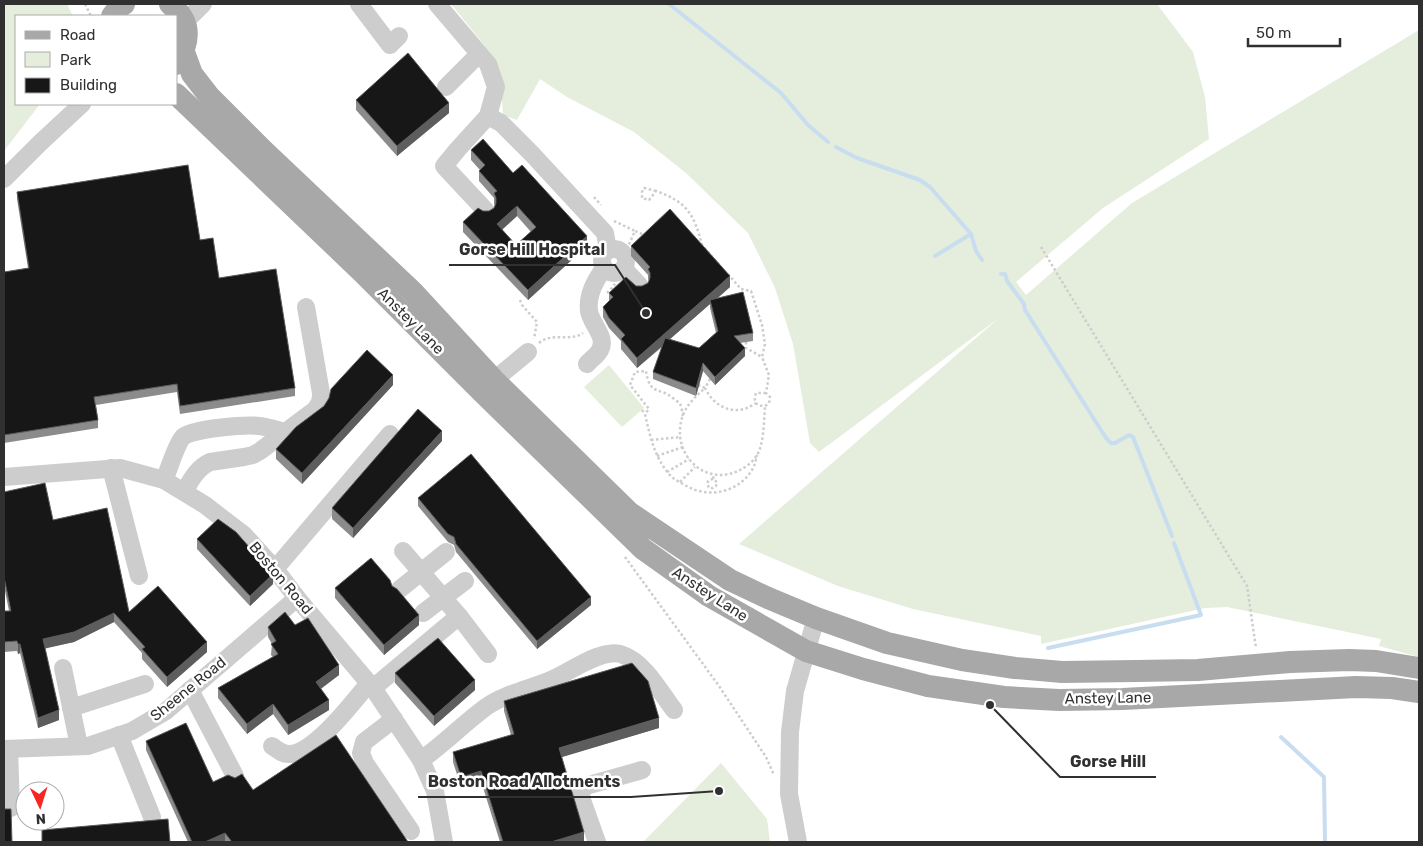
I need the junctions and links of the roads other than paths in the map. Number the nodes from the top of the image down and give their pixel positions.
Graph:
1 (124, 4) edge
2 (202, 4) edge
3 (360, 4) edge
4 (436, 4) edge
5 (179, 10) edge
6 (113, 15) edge
7 (400, 36) dead end
8 (480, 54) junction
9 (180, 58) edge
10 (446, 87) dead end
11 (178, 96) edge
12 (81, 105) edge
13 (488, 116) junction
14 (4, 179) edge
15 (486, 211) edge
16 (618, 257) junction
17 (640, 286) edge
18 (306, 307) dead end
19 (528, 352) road end
20 (587, 364) dead end
21 (494, 380) junction
22 (285, 432) junction
23 (390, 434) dead end
24 (111, 468) junction
25 (4, 477) edge
26 (164, 480) junction
27 (184, 492) junction
28 (403, 551) dead end
29 (446, 552) dead end
30 (275, 569) junction
31 (421, 572) junction
32 (139, 576) dead end
33 (465, 581) dead end
34 (400, 589) edge
35 (444, 597) junction
36 (297, 598) junction
37 (423, 613) dead end
38 (459, 616) junction
39 (816, 618) junction
40 (806, 651) junction
41 (488, 654) dead end
42 (63, 668) dead end
43 (1419, 668) edge
44 (145, 684) dead end
45 (371, 686) junction
46 (190, 690) junction
47 (1419, 692) edge
48 (71, 708) junction
49 (674, 710) dead end
50 (394, 719) junction
51 (119, 735) junction
52 (79, 746) junction
53 (272, 746) dead end
54 (6, 749) edge
55 (421, 760) junction
56 (642, 770) dead end
57 (235, 776) edge
58 (4, 808) edge
59 (152, 817) dead end
60 (411, 831) dead end
61 (444, 842) edge
62 (597, 842) edge
63 (798, 842) edge

1 - 6 main road
2 - 5 street
3 - 7 street
4 - 8 street
5 - 9 main road
8 - 10 street
8 - 13 street
9 - 21 main road, Anstey Lane
11 - 40 main road, Anstey Lane
12 - 14 street
13 - 15 street
13 - 16 street
16 - 17 street
16 - 20 street
18 - 22 street
19 - 21 street
21 - 39 main road, Anstey Lane
22 - 26 street
22 - 27 street
23 - 30 street
24 - 25 street, Boston Road
24 - 26 street, Boston Road
24 - 32 street
26 - 27 street, Boston Road
27 - 30 street, Boston Road
28 - 31 street
29 - 31 street
30 - 36 street, Boston Road
31 - 34 street
31 - 35 street
33 - 35 street
35 - 37 street
35 - 38 street
36 - 45 street, Boston Road
36 - 46 street, Sheene Road
38 - 41 street
38 - 45 street
39 - 40 street
39 - 43 main road, Anstey Lane
40 - 47 main road, Anstey Lane
40 - 63 street
42 - 48 street
44 - 48 street
45 - 50 street, Boston Road
45 - 53 street
46 - 51 street, Sheene Road
46 - 57 street
48 - 52 street
49 - 55 street
50 - 55 street, Boston Road
50 - 60 street
51 - 52 street, Sheene Road
51 - 59 street
52 - 54 street, Sheene Road
54 - 58 street
55 - 61 street, Boston Road
56 - 62 street

